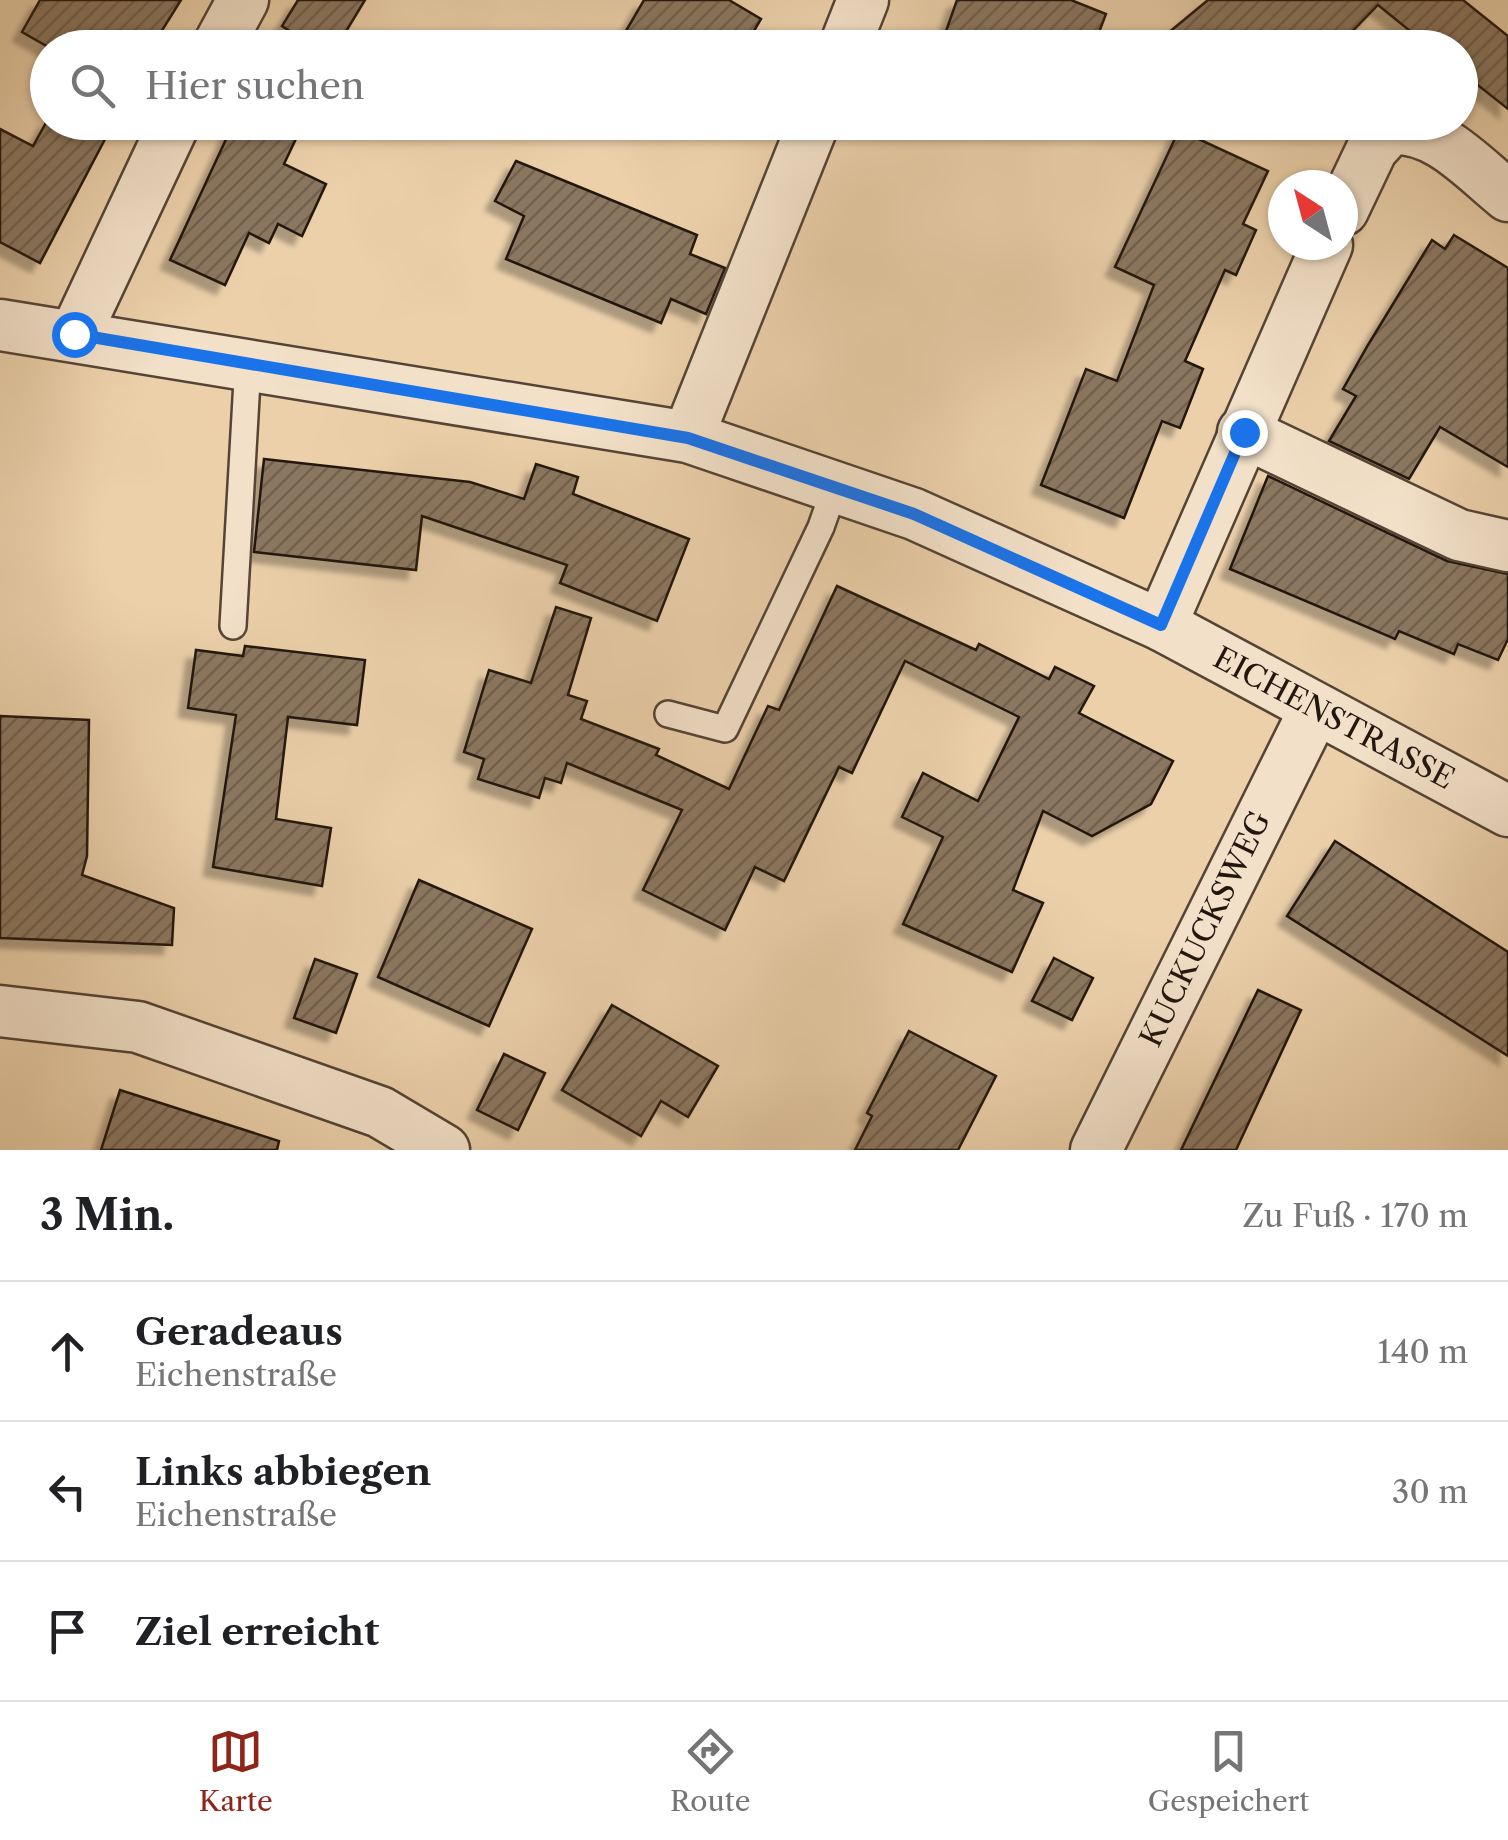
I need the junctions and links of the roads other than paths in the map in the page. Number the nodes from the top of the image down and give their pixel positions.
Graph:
1 (243, 0) edge
2 (862, 0) edge
3 (227, 30) edge
4 (851, 30) edge
5 (167, 140) edge
6 (807, 140) edge
7 (1381, 140) edge
8 (1438, 140) edge
9 (1358, 178) edge
10 (1508, 196) edge
11 (1320, 260) edge
12 (0, 326) edge
13 (74, 334) junction
14 (248, 363) junction
15 (1244, 432) junction
16 (688, 438) junction
17 (835, 487) junction
18 (1508, 546) edge
19 (1161, 625) junction
20 (233, 626) dead end
21 (1314, 709) junction
22 (668, 714) dead end
23 (1508, 811) edge
24 (0, 1011) edge
25 (444, 1150) edge
26 (1096, 1150) edge

1 - 3 street
2 - 4 street
5 - 13 street
6 - 16 street
7 - 9 street
8 - 10 street
11 - 15 street
12 - 13 street, EICHENSTRASSE
13 - 14 street, EICHENSTRASSE
14 - 16 street, EICHENSTRASSE
14 - 20 lane
15 - 18 street
15 - 19 street
16 - 17 street, EICHENSTRASSE
17 - 19 street, EICHENSTRASSE
17 - 22 lane
19 - 21 street, EICHENSTRASSE
21 - 23 street, EICHENSTRASSE
21 - 26 street, KUCKUCKSWEG
24 - 25 street

